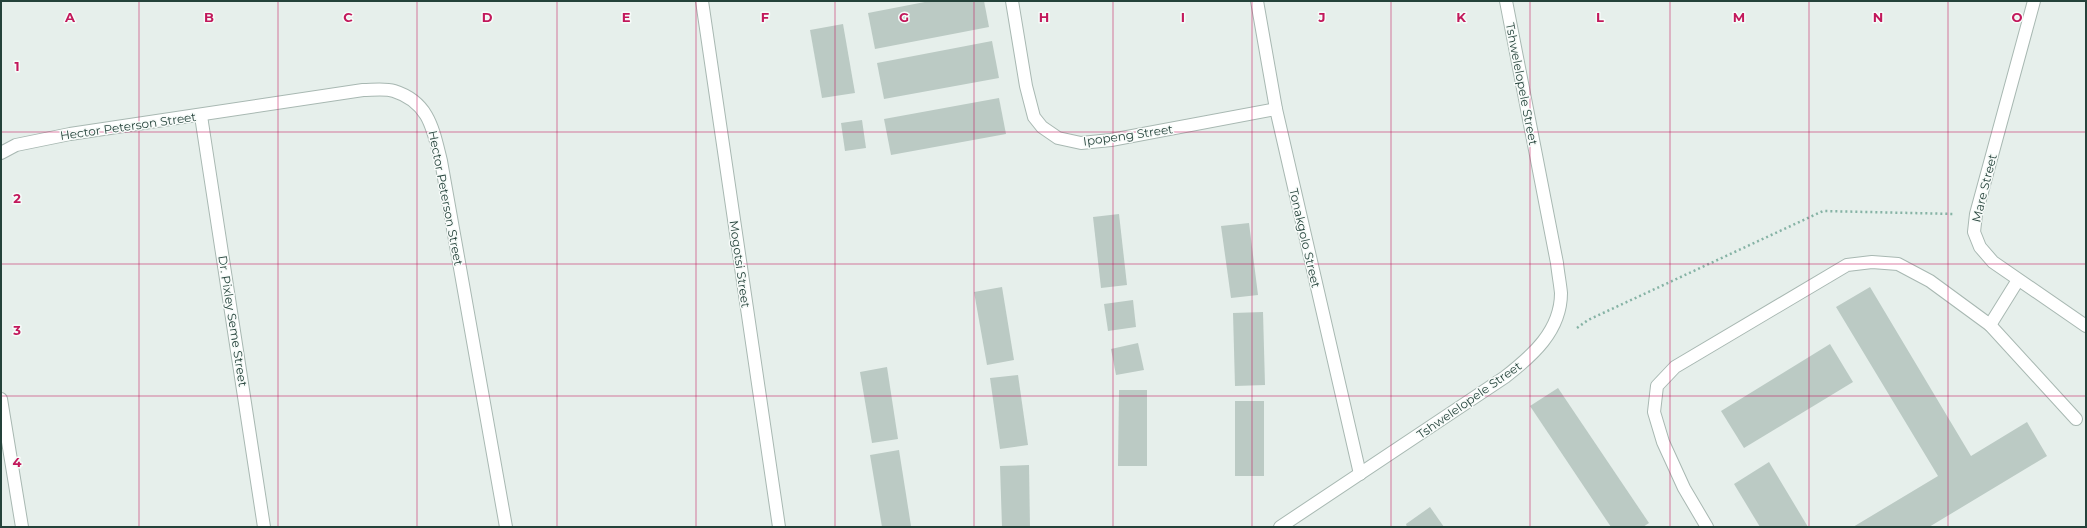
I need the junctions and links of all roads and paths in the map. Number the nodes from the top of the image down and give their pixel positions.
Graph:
1 (702, 1) edge
2 (1012, 1) edge
3 (1257, 1) edge
4 (1506, 1) edge
5 (2034, 1) edge
6 (1276, 109) junction
7 (201, 116) junction
8 (1, 153) edge
9 (1976, 214) junction
10 (2018, 280) junction
11 (1990, 325) junction
12 (2086, 326) edge
13 (1575, 329) dead end
14 (1, 399) edge
15 (2076, 419) dead end
16 (1360, 474) junction
17 (22, 527) edge
18 (264, 527) edge
19 (506, 527) edge
20 (779, 527) edge
21 (1280, 527) edge
22 (1707, 527) edge

1 - 20 street, Mogotsi Street
2 - 6 street, Ipopeng Street
3 - 6 street, Tonakgolo Street
4 - 16 street, Tshwelelopele Street
5 - 9 street, Mare Street
6 - 16 street, Tonakgolo Street
7 - 8 street, Hector Peterson Street
7 - 18 street, Dr. Pixley Seme Street
7 - 19 street, Hector Peterson Street
9 - 10 street, Mare Street
9 - 13 path
10 - 11 street
10 - 12 street, Mare Street
11 - 15 street
11 - 22 street
14 - 17 street
16 - 21 street, Tshwelelopele Street

